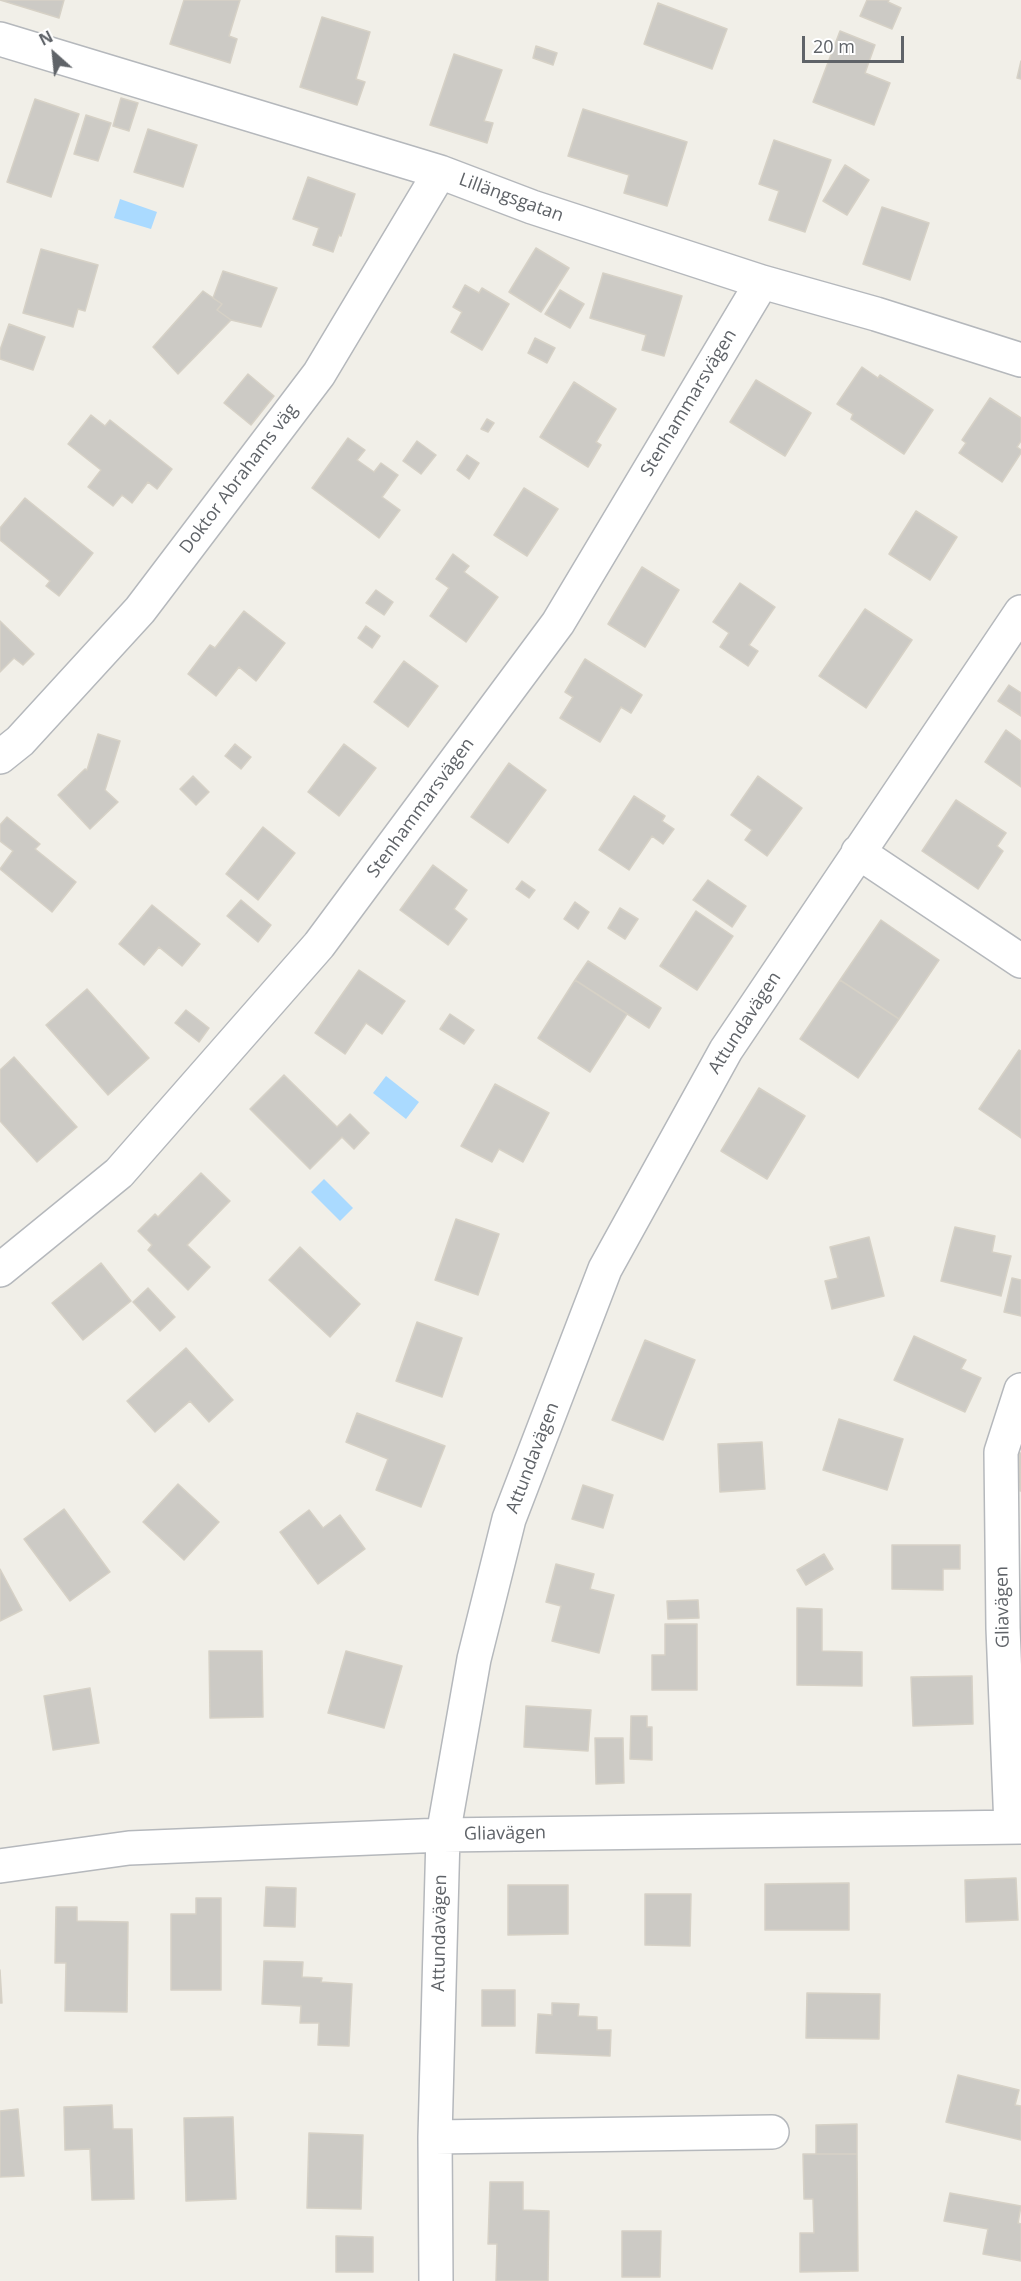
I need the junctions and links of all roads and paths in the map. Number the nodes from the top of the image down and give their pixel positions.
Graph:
1 (0, 39) edge
2 (440, 172) junction
3 (762, 282) junction
4 (1021, 360) edge
5 (1021, 612) edge
6 (0, 757) edge
7 (858, 852) junction
8 (1021, 962) edge
9 (0, 1270) edge
10 (1021, 1390) edge
11 (1016, 1827) edge
12 (443, 1835) junction
13 (0, 1866) edge
14 (772, 2132) dead end
15 (435, 2137) junction
16 (436, 2281) edge

1 - 2 street, Lillängsgatan
2 - 3 street, Lillängsgatan
2 - 6 street, Doktor Abrahams väg
3 - 4 street, Lillängsgatan
3 - 9 street, Stenhammarsvägen
5 - 7 street, Attundavägen
7 - 8 street
7 - 12 street, Attundavägen
10 - 11 street, Gliavägen
11 - 12 street, Gliavägen
12 - 13 street, Gliavägen
12 - 15 street, Attundavägen
14 - 15 street
15 - 16 street, Attundavägen

